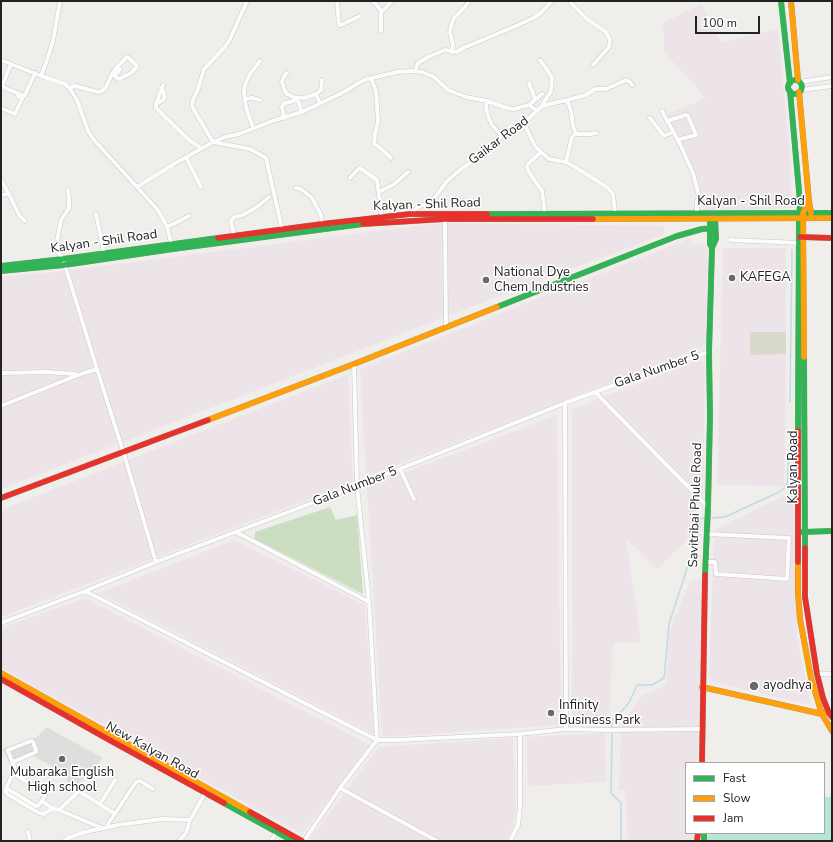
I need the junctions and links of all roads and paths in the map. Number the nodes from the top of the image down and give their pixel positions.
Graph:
1 (60, 1) edge
2 (247, 1) edge
3 (337, 1) edge
4 (372, 1) edge
5 (392, 1) edge
6 (469, 1) edge
7 (552, 1) edge
8 (570, 1) edge
9 (782, 3) edge
10 (791, 3) edge
11 (381, 13) junction
12 (360, 16) dead end
13 (381, 31) dead end
14 (785, 36) junction
15 (794, 36) junction
16 (452, 52) junction
17 (1, 60) edge
18 (540, 60) dead end
19 (260, 62) dead end
20 (11, 64) junction
21 (593, 66) dead end
22 (120, 69) dead end
23 (415, 72) junction
24 (287, 73) dead end
25 (35, 74) junction
26 (114, 75) junction
27 (41, 76) junction
28 (832, 77) edge
29 (371, 78) junction
30 (322, 80) dead end
31 (798, 81) junction
32 (790, 82) junction
33 (529, 83) dead end
34 (632, 85) dead end
35 (163, 86) dead end
36 (832, 86) edge
37 (69, 88) junction
38 (1, 89) edge
39 (790, 91) junction
40 (800, 91) junction
41 (316, 94) junction
42 (542, 94) dead end
43 (245, 99) junction
44 (535, 99) junction
45 (260, 100) dead end
46 (568, 100) junction
47 (487, 101) junction
48 (320, 103) junction
49 (529, 105) junction
50 (541, 107) junction
51 (1, 108) edge
52 (536, 111) junction
53 (662, 111) dead end
54 (302, 112) junction
55 (284, 118) junction
56 (650, 118) dead end
57 (667, 121) junction
58 (524, 123) junction
59 (253, 128) junction
60 (673, 132) junction
61 (596, 133) dead end
62 (576, 134) junction
63 (502, 136) junction
64 (677, 140) junction
65 (213, 142) junction
66 (201, 148) junction
67 (541, 152) junction
68 (795, 154) junction
69 (805, 154) junction
70 (186, 156) junction
71 (391, 158) dead end
72 (566, 162) junction
73 (408, 172) dead end
74 (350, 178) dead end
75 (1, 180) edge
76 (137, 187) junction
77 (201, 187) dead end
78 (296, 188) dead end
79 (68, 190) dead end
80 (379, 192) junction
81 (9, 194) junction
82 (1, 195) edge
83 (269, 197) dead end
84 (809, 201) junction
85 (800, 202) junction
86 (832, 212) edge
87 (615, 213) junction
88 (698, 213) junction
89 (812, 213) junction
90 (96, 214) dead end
91 (410, 214) junction
92 (545, 214) junction
93 (712, 215) junction
94 (189, 216) dead end
95 (570, 216) junction
96 (801, 216) junction
97 (382, 217) junction
98 (832, 218) edge
99 (445, 219) junction
100 (24, 221) dead end
101 (410, 221) junction
102 (322, 224) junction
103 (167, 227) junction
104 (282, 229) junction
105 (712, 229) junction
106 (234, 236) junction
107 (832, 238) edge
108 (730, 240) dead end
109 (801, 240) junction
110 (172, 247) junction
111 (104, 253) junction
112 (64, 262) junction
113 (1, 266) edge
114 (1, 271) edge
115 (446, 327) junction
116 (709, 352) junction
117 (354, 364) junction
118 (97, 369) junction
119 (1, 373) edge
120 (78, 374) junction
121 (595, 392) junction
122 (565, 403) junction
123 (1, 406) edge
124 (123, 451) junction
125 (400, 469) junction
126 (357, 486) junction
127 (1, 498) edge
128 (414, 499) dead end
129 (708, 507) junction
130 (832, 531) edge
131 (236, 532) junction
132 (805, 532) junction
133 (798, 533) junction
134 (707, 534) junction
135 (156, 562) junction
136 (706, 562) junction
137 (798, 579) junction
138 (805, 579) junction
139 (86, 591) junction
140 (369, 602) junction
141 (1, 623) edge
142 (1, 673) edge
143 (817, 674) junction
144 (832, 674) edge
145 (1, 679) edge
146 (702, 687) junction
147 (822, 714) junction
148 (831, 715) edge
149 (566, 729) junction
150 (702, 729) junction
151 (832, 731) edge
152 (520, 734) junction
153 (105, 735) junction
154 (377, 740) junction
155 (13, 762) junction
156 (702, 762) edge
157 (14, 774) junction
158 (115, 780) dead end
159 (6, 788) junction
160 (340, 788) junction
161 (153, 789) dead end
162 (207, 791) junction
163 (42, 801) junction
164 (100, 804) junction
165 (52, 808) junction
166 (59, 810) junction
167 (115, 814) junction
168 (190, 820) junction
169 (104, 828) junction
170 (277, 830) junction
171 (28, 832) dead end
172 (69, 840) edge
173 (30, 841) edge
174 (63, 841) edge
175 (179, 841) edge
176 (271, 841) edge
177 (293, 841) edge
178 (303, 841) edge
179 (437, 841) edge
180 (510, 841) edge

1 - 27 street
2 - 65 street
3 - 12 street
4 - 11 street
5 - 11 street
6 - 16 street
7 - 16 street
8 - 21 street
9 - 10 main road
9 - 14 main road
10 - 15 main road
11 - 13 street
14 - 15 main road
14 - 32 main road
15 - 31 main road
16 - 23 street
17 - 20 street
18 - 50 street
19 - 43 street
20 - 25 street
20 - 25 street
22 - 26 street
23 - 29 street
23 - 47 street, Gaikar Road
24 - 41 street
25 - 27 street
26 - 26 street
26 - 37 street
27 - 37 street
28 - 31 street
29 - 48 street
29 - 71 street
30 - 41 street
31 - 32 main road
31 - 40 main road
32 - 39 main road
33 - 44 street
34 - 46 street
35 - 66 street
36 - 40 street
37 - 76 street
38 - 51 street
39 - 40 main road
39 - 68 main road, Kalyan Road
40 - 69 main road
41 - 48 street
42 - 44 street
43 - 45 street
43 - 59 street
44 - 49 street
46 - 50 street
46 - 62 street
47 - 49 street, Gaikar Road
47 - 63 street
48 - 54 street
49 - 52 street, Gaikar Road
50 - 52 street
52 - 58 street, Gaikar Road
53 - 57 street
54 - 55 street
54 - 55 street
55 - 59 street
56 - 60 street
57 - 60 street
57 - 64 street
58 - 63 street, Gaikar Road
58 - 67 street
59 - 65 street
60 - 64 street
61 - 62 street
62 - 72 street
63 - 91 street, Gaikar Road
64 - 88 street
65 - 66 street
65 - 104 street
66 - 70 street
67 - 72 street
67 - 92 street
68 - 69 main road
68 - 85 main road, Kalyan Road
69 - 84 main road
70 - 76 street
70 - 77 street
72 - 87 street
73 - 80 street
74 - 80 street
75 - 81 street
76 - 103 street
78 - 102 street
79 - 112 street
80 - 97 street
81 - 82 street
81 - 100 street
83 - 106 street
84 - 85 main road
84 - 89 main road
84 - 96 main road
85 - 96 main road, Kalyan Road
86 - 89 main road, Kalyan - Shil Road
87 - 88 main road, Kalyan - Shil Road
87 - 95 main road, Kalyan - Shil Road
88 - 93 main road, Kalyan - Shil Road
89 - 96 main road, Kalyan - Shil Road
90 - 111 street
91 - 92 main road, Kalyan - Shil Road
91 - 97 main road, Kalyan - Shil Road
91 - 101 street
92 - 95 main road, Kalyan - Shil Road
93 - 95 main road, Kalyan - Shil Road
93 - 96 main road, Kalyan - Shil Road
93 - 105 main road, Savitribai Phule Road
94 - 103 street
95 - 99 main road, Kalyan - Shil Road
96 - 98 main road, Kalyan - Shil Road
96 - 109 main road, Kalyan Road
97 - 102 main road, Kalyan - Shil Road
99 - 101 main road, Kalyan - Shil Road
99 - 115 street
101 - 110 main road, Kalyan - Shil Road
102 - 104 main road, Kalyan - Shil Road
103 - 110 street
104 - 106 main road, Kalyan - Shil Road
105 - 115 main road
105 - 116 main road, Savitribai Phule Road
106 - 110 main road, Kalyan - Shil Road
107 - 109 main road
108 - 109 street
109 - 132 main road, Kalyan Road
109 - 133 main road, Kalyan Road
110 - 111 main road, Kalyan - Shil Road
110 - 112 main road, Kalyan - Shil Road
111 - 112 main road, Kalyan - Shil Road
112 - 113 main road, Kalyan - Shil Road
112 - 114 main road, Kalyan - Shil Road
112 - 118 street
115 - 117 main road
116 - 121 street, Gala Number 5
116 - 129 main road, Savitribai Phule Road
117 - 124 main road
117 - 126 street
118 - 120 street
118 - 124 street
119 - 120 street
120 - 123 street
121 - 122 street, Gala Number 5
121 - 129 street
122 - 125 street, Gala Number 5
122 - 149 street
124 - 127 main road
124 - 135 street
125 - 126 street, Gala Number 5
125 - 128 street
126 - 131 street, Gala Number 5
126 - 140 street
129 - 134 main road, Savitribai Phule Road
130 - 132 main road
131 - 135 street, Gala Number 5
131 - 140 street
132 - 133 main road
132 - 138 main road, Kalyan Road
133 - 137 main road, Kalyan Road
134 - 136 main road, Savitribai Phule Road
134 - 136 street
135 - 139 street, Gala Number 5
136 - 146 main road, Savitribai Phule Road
137 - 138 main road
137 - 147 main road, Kalyan Road
138 - 143 main road, Kalyan Road
139 - 141 street, Gala Number 5
139 - 154 street
140 - 154 street
142 - 153 main road
143 - 144 street
143 - 148 main road, Kalyan Road
145 - 153 main road, New Kalyan Road
146 - 147 main road
146 - 150 main road, Savitribai Phule Road
147 - 148 main road
147 - 151 main road, Kalyan Road
149 - 150 street
149 - 152 street
150 - 156 main road, Savitribai Phule Road
152 - 154 street
152 - 180 street
153 - 162 main road
154 - 160 street
155 - 155 street
155 - 157 street
157 - 159 street
157 - 163 street
158 - 164 street
159 - 163 street
159 - 165 street
160 - 178 street
160 - 179 street
161 - 167 street
162 - 168 street
162 - 170 main road
163 - 165 street
164 - 166 street
164 - 167 street
165 - 166 street
166 - 169 street
167 - 169 street
168 - 169 street
168 - 175 street
169 - 172 street
170 - 176 street
170 - 177 main road
170 - 178 main road
171 - 173 street
172 - 174 street

